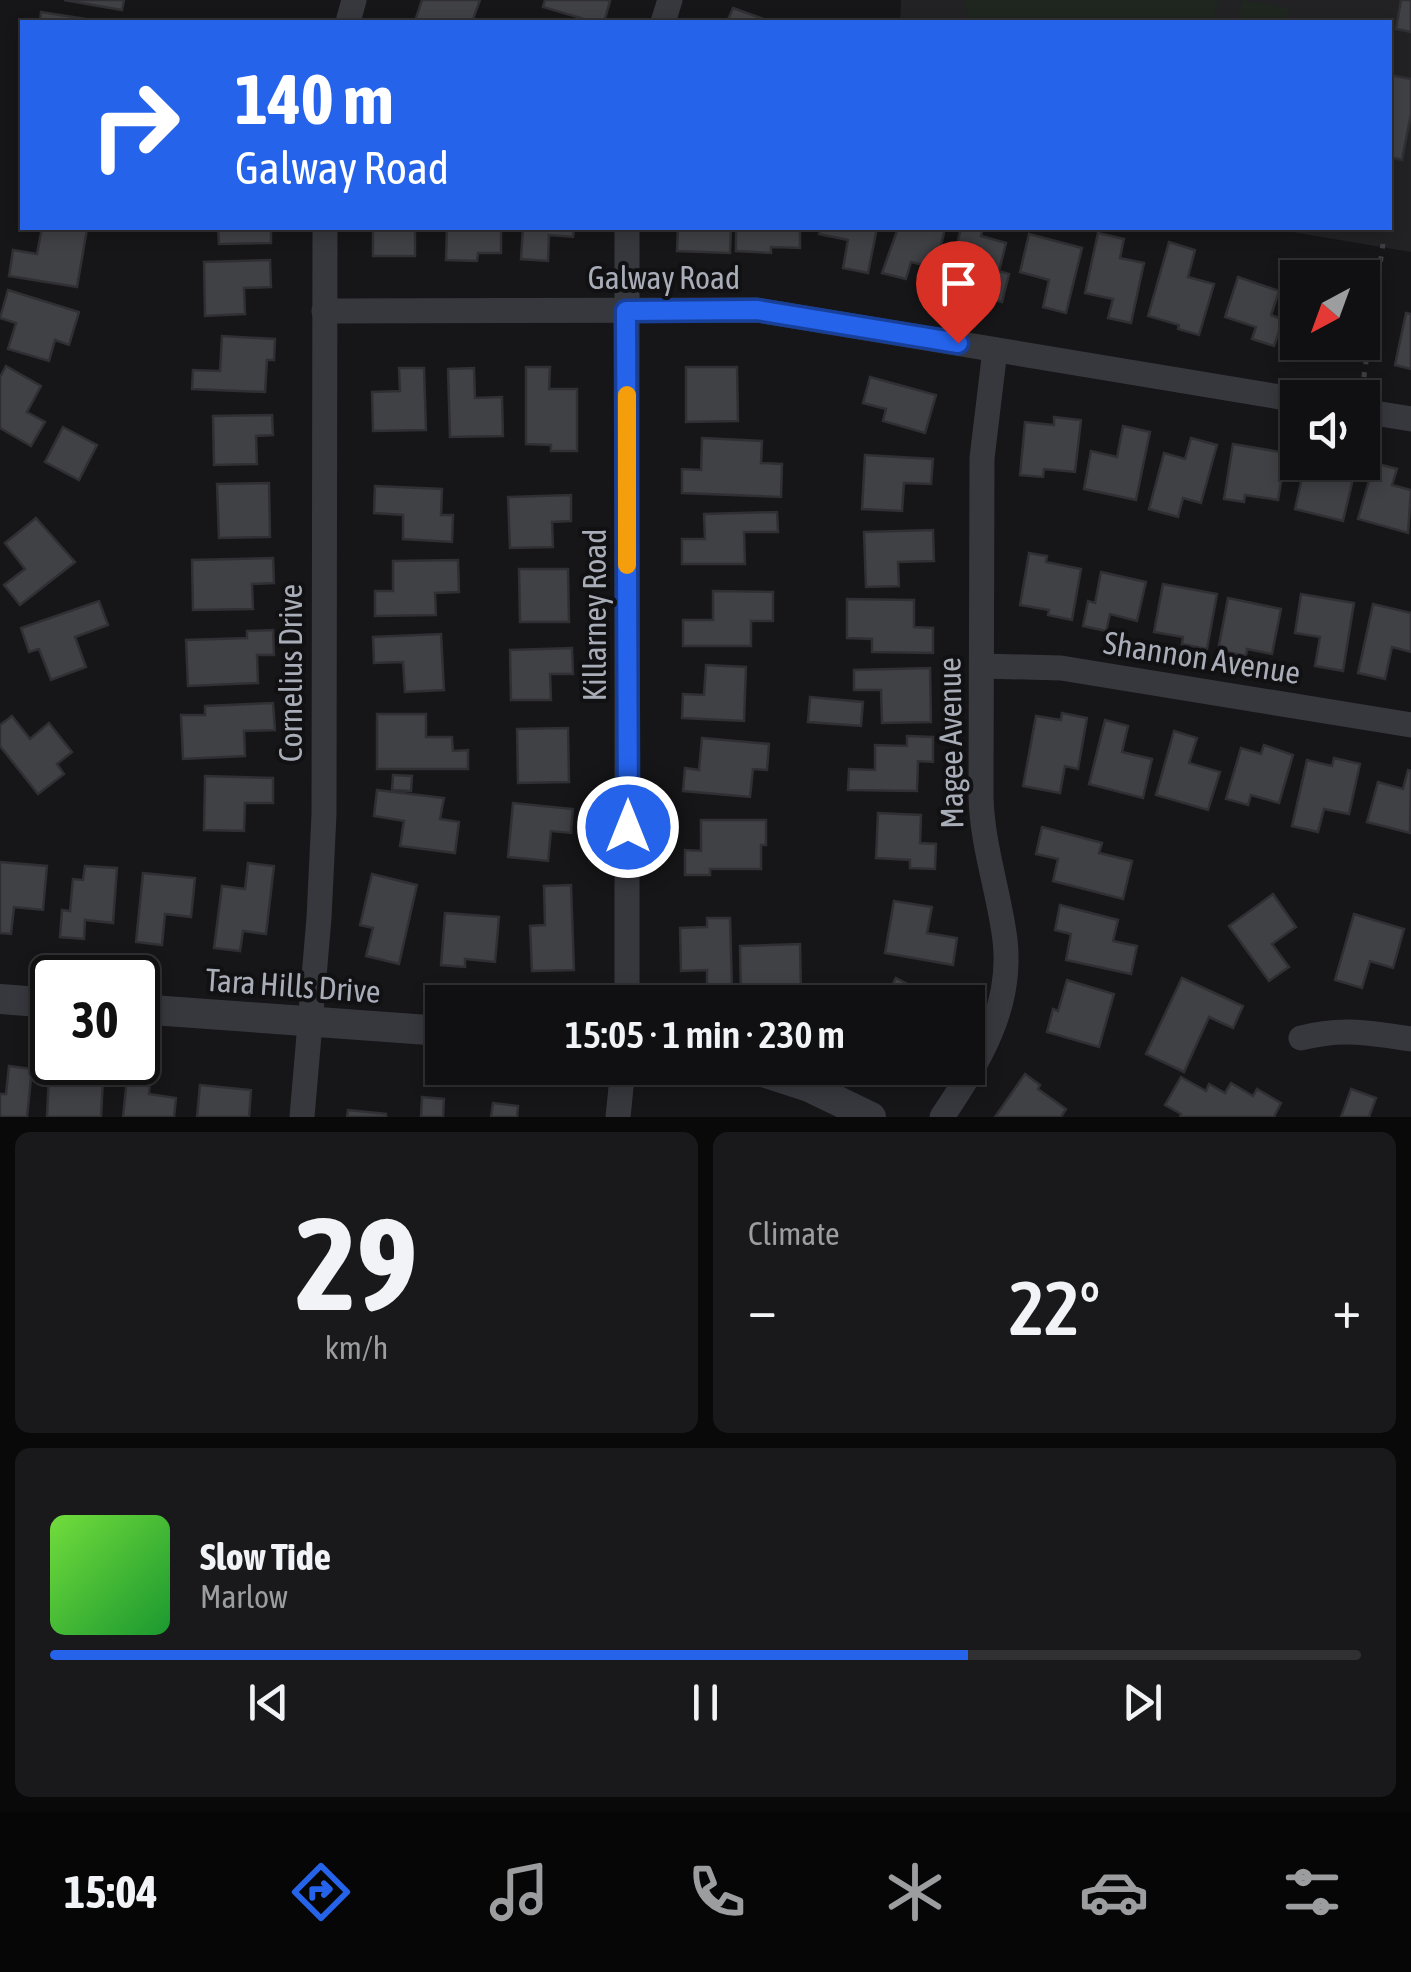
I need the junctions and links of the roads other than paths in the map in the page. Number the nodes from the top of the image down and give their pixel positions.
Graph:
1 (325, 230) edge
2 (627, 230) edge
3 (324, 311) junction
4 (626, 311) junction
5 (995, 350) junction
6 (1280, 397) edge
7 (1380, 414) edge
8 (1411, 419) edge
9 (982, 666) junction
10 (1411, 724) edge
11 (628, 985) edge
12 (0, 1000) edge
13 (30, 1002) edge
14 (160, 1011) edge
15 (310, 1023) junction
16 (425, 1030) edge
17 (1301, 1038) dead end
18 (1411, 1039) edge
19 (621, 1085) edge
20 (803, 1085) edge
21 (302, 1117) edge
22 (618, 1117) edge
23 (872, 1117) edge
24 (942, 1117) edge

1 - 3 street, Cornelius Drive
2 - 4 street, Killarney Road
3 - 4 street, Galway Road
3 - 15 street, Cornelius Drive
4 - 5 street, Galway Road
4 - 11 street, Killarney Road
5 - 6 street, Galway Road
5 - 9 street, Magee Avenue
7 - 8 street
9 - 10 street, Shannon Avenue
9 - 24 street, Magee Avenue
12 - 13 street
14 - 15 street, Tara Hills Drive
15 - 16 street, Tara Hills Drive
15 - 21 street, Cornelius Drive
17 - 18 street
19 - 22 street
20 - 23 street

